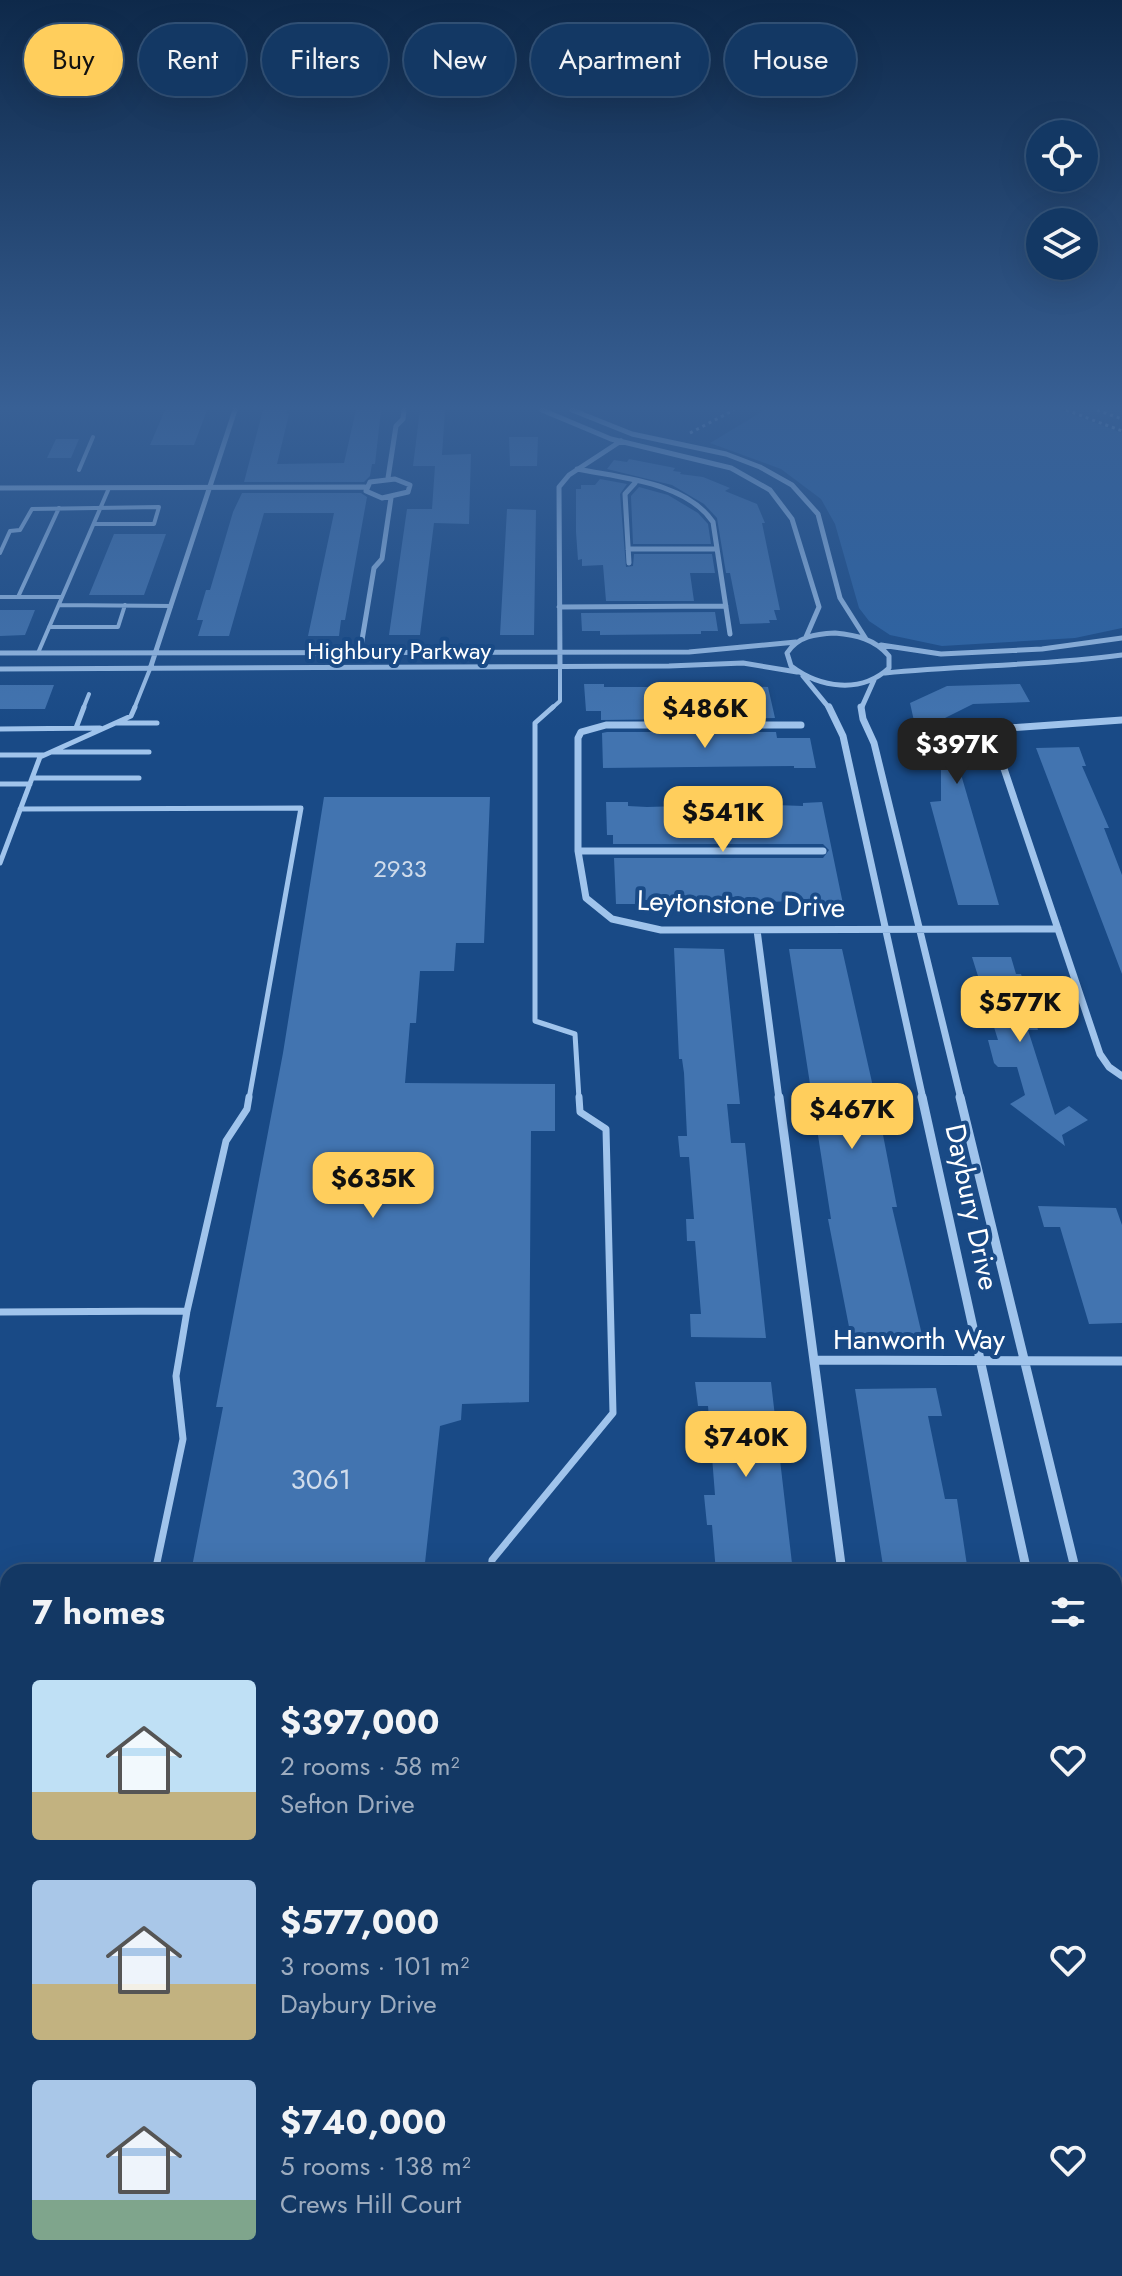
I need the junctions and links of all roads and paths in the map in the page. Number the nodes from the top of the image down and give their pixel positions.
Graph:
1 (28, 516) edge
2 (55, 516) edge
3 (97, 516) edge
4 (156, 516) edge
5 (200, 516) edge
6 (388, 516) edge
7 (559, 516) edge
8 (626, 516) edge
9 (710, 516) edge
10 (790, 516) edge
11 (816, 516) edge
12 (94, 524) junction
13 (628, 549) junction
14 (717, 549) junction
15 (0, 553) edge
16 (629, 563) dead end
17 (0, 597) edge
18 (18, 597) junction
19 (62, 597) junction
20 (59, 605) junction
21 (125, 605) junction
22 (171, 606) junction
23 (726, 606) junction
24 (559, 607) junction
25 (49, 627) junction
26 (730, 634) dead end
27 (806, 637) junction
28 (1122, 638) edge
29 (866, 639) junction
30 (796, 642) junction
31 (878, 644) junction
32 (360, 652) junction
33 (0, 653) edge
34 (38, 653) junction
35 (156, 653) junction
36 (559, 653) junction
37 (1122, 655) edge
38 (560, 667) junction
39 (0, 669) edge
40 (150, 669) junction
41 (885, 673) junction
42 (800, 674) junction
43 (874, 680) junction
44 (89, 694) dead end
45 (1122, 720) edge
46 (114, 723) junction
47 (157, 723) dead end
48 (801, 725) dead end
49 (76, 728) junction
50 (103, 728) junction
51 (0, 729) edge
52 (149, 752) dead end
53 (48, 754) junction
54 (0, 755) edge
55 (139, 778) dead end
56 (31, 781) junction
57 (0, 784) edge
58 (20, 809) junction
59 (578, 851) junction
60 (823, 851) dead end
61 (0, 863) edge
62 (1058, 929) junction
63 (757, 930) junction
64 (887, 930) junction
65 (918, 930) junction
66 (1119, 1074) edge
67 (187, 1311) junction
68 (0, 1312) edge
69 (814, 1360) junction
70 (980, 1361) junction
71 (1024, 1361) junction
72 (1122, 1361) edge
73 (157, 1564) edge
74 (492, 1564) edge
75 (841, 1564) edge
76 (1025, 1564) edge
77 (1074, 1564) edge

1 - 15 lane
2 - 18 lane
3 - 12 lane
4 - 12 lane
5 - 22 street
6 - 32 street
7 - 24 street
8 - 13 street
9 - 14 street
10 - 27 street
11 - 29 street
12 - 19 lane
13 - 14 street
13 - 16 street
14 - 23 street
17 - 18 lane
18 - 19 lane
19 - 20 lane
20 - 21 lane
20 - 25 lane
21 - 22 lane
21 - 25 lane
22 - 35 street
23 - 24 street
23 - 26 street
24 - 36 street
25 - 34 lane
27 - 29 street
27 - 30 street
28 - 31 street
29 - 31 street
30 - 36 street, Highbury Parkway
30 - 42 street
31 - 41 street
32 - 35 street, Highbury Parkway
32 - 36 street, Highbury Parkway
33 - 34 street, Highbury Parkway
34 - 35 street, Highbury Parkway
35 - 40 street
36 - 38 street
37 - 41 street
38 - 40 street, Highbury Parkway
38 - 42 street, Highbury Parkway
38 - 74 lane
39 - 40 street, Highbury Parkway
40 - 46 lane
41 - 43 street
42 - 43 street, Highbury Parkway
42 - 64 street, Daybury Drive
43 - 65 street, Daybury Drive
44 - 49 lane
45 - 62 street
46 - 47 lane
46 - 50 lane
48 - 59 street, Leytonstone Drive
49 - 50 lane
49 - 51 lane
50 - 53 lane
52 - 53 lane
53 - 54 lane
53 - 56 lane
55 - 56 lane
56 - 57 lane
56 - 58 lane
58 - 61 lane
58 - 67 lane
59 - 60 street
59 - 63 street, Leytonstone Drive
62 - 65 street, Leytonstone Drive
62 - 66 street
63 - 64 street, Leytonstone Drive
63 - 69 street
64 - 65 street, Leytonstone Drive
64 - 70 street, Daybury Drive
65 - 71 street, Daybury Drive
67 - 68 lane
67 - 73 lane
69 - 70 street, Hanworth Way
69 - 75 street
70 - 71 street, Hanworth Way
70 - 76 street, Daybury Drive
71 - 72 street, Hanworth Way
71 - 77 street, Daybury Drive

